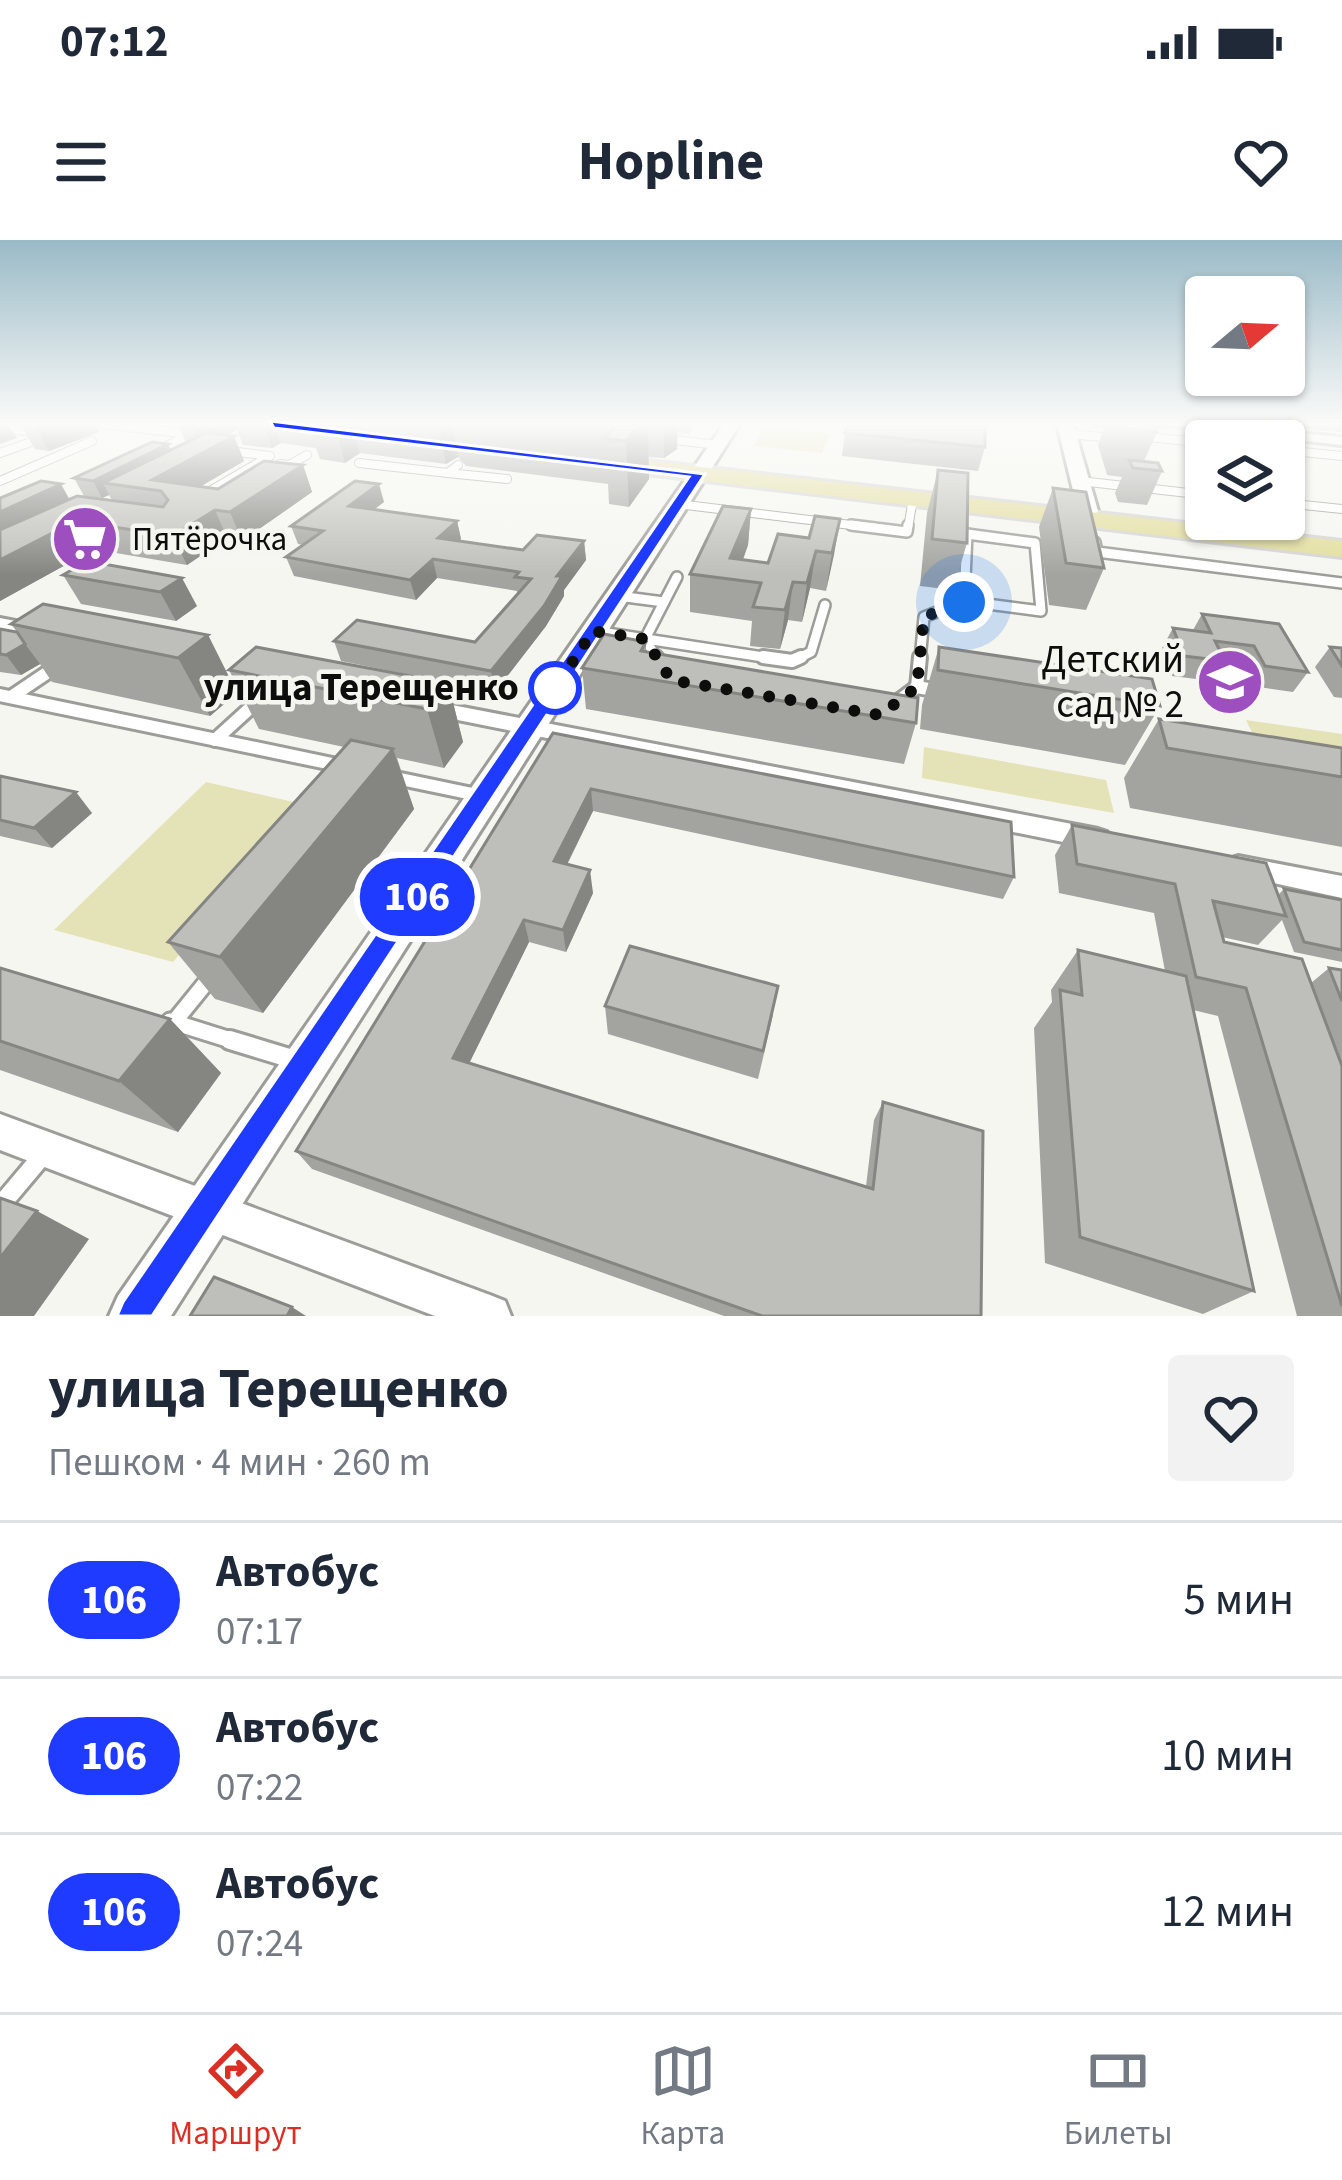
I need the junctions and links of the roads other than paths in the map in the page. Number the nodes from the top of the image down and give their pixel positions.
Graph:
1 (239, 474) edge
2 (460, 474) edge
3 (698, 474) edge
4 (707, 474) edge
5 (717, 474) edge
6 (719, 474) edge
7 (1078, 474) edge
8 (1148, 474) edge
9 (507, 479) dead end
10 (229, 480) junction
11 (1080, 481) junction
12 (253, 483) edge
13 (1153, 489) junction
14 (1185, 492) edge
15 (227, 499) edge
16 (913, 499) junction
17 (1305, 505) edge
18 (997, 509) junction
19 (1342, 509) edge
20 (1089, 515) junction
21 (998, 538) junction
22 (1342, 545) edge
23 (677, 577) dead end
24 (1342, 583) edge
25 (617, 596) junction
26 (664, 602) junction
27 (964, 602) junction
28 (825, 605) dead end
29 (0, 624) edge
30 (593, 631) junction
31 (645, 639) junction
32 (73, 645) joint
33 (671, 680) edge
34 (917, 687) junction
35 (266, 694) edge
36 (962, 695) edge
37 (5, 696) edge
38 (403, 702) edge
39 (880, 715) edge
40 (530, 726) junction
41 (215, 740) junction
42 (356, 770) edge
43 (377, 774) edge
44 (484, 796) junction
45 (1134, 846) edge
46 (1203, 859) edge
47 (1342, 886) edge
48 (218, 969) edge
49 (154, 1016) edge
50 (174, 1022) junction
51 (306, 1063) junction
52 (0, 1132) edge
53 (47, 1149) junction
54 (0, 1206) edge
55 (208, 1209) junction
56 (138, 1316) edge
57 (490, 1316) edge

1 - 10 lane
2 - 9 lane
3 - 25 street
4 - 16 lane
5 - 16 main road
6 - 20 main road
7 - 11 street
8 - 13 lane
10 - 12 lane
10 - 15 lane
11 - 13 lane
11 - 20 street
13 - 14 lane
16 - 18 main road
17 - 19 lane
18 - 20 main road
18 - 21 lane
20 - 22 main road
20 - 24 lane
21 - 27 lane
21 - 27 lane
23 - 26 lane
25 - 26 lane
25 - 30 street
26 - 31 lane
27 - 34 lane
28 - 31 lane
29 - 32 street
30 - 31 lane
30 - 40 street
31 - 33 lane
32 - 37 lane
34 - 36 lane
34 - 39 lane
35 - 41 lane
37 - 41 lane
38 - 40 street
40 - 44 street
40 - 45 street
41 - 42 lane
43 - 44 lane
44 - 51 street
46 - 47 street
48 - 50 lane
49 - 50 lane
50 - 51 lane
51 - 55 street
52 - 53 street
53 - 54 lane
53 - 55 street
55 - 56 street
55 - 57 street

